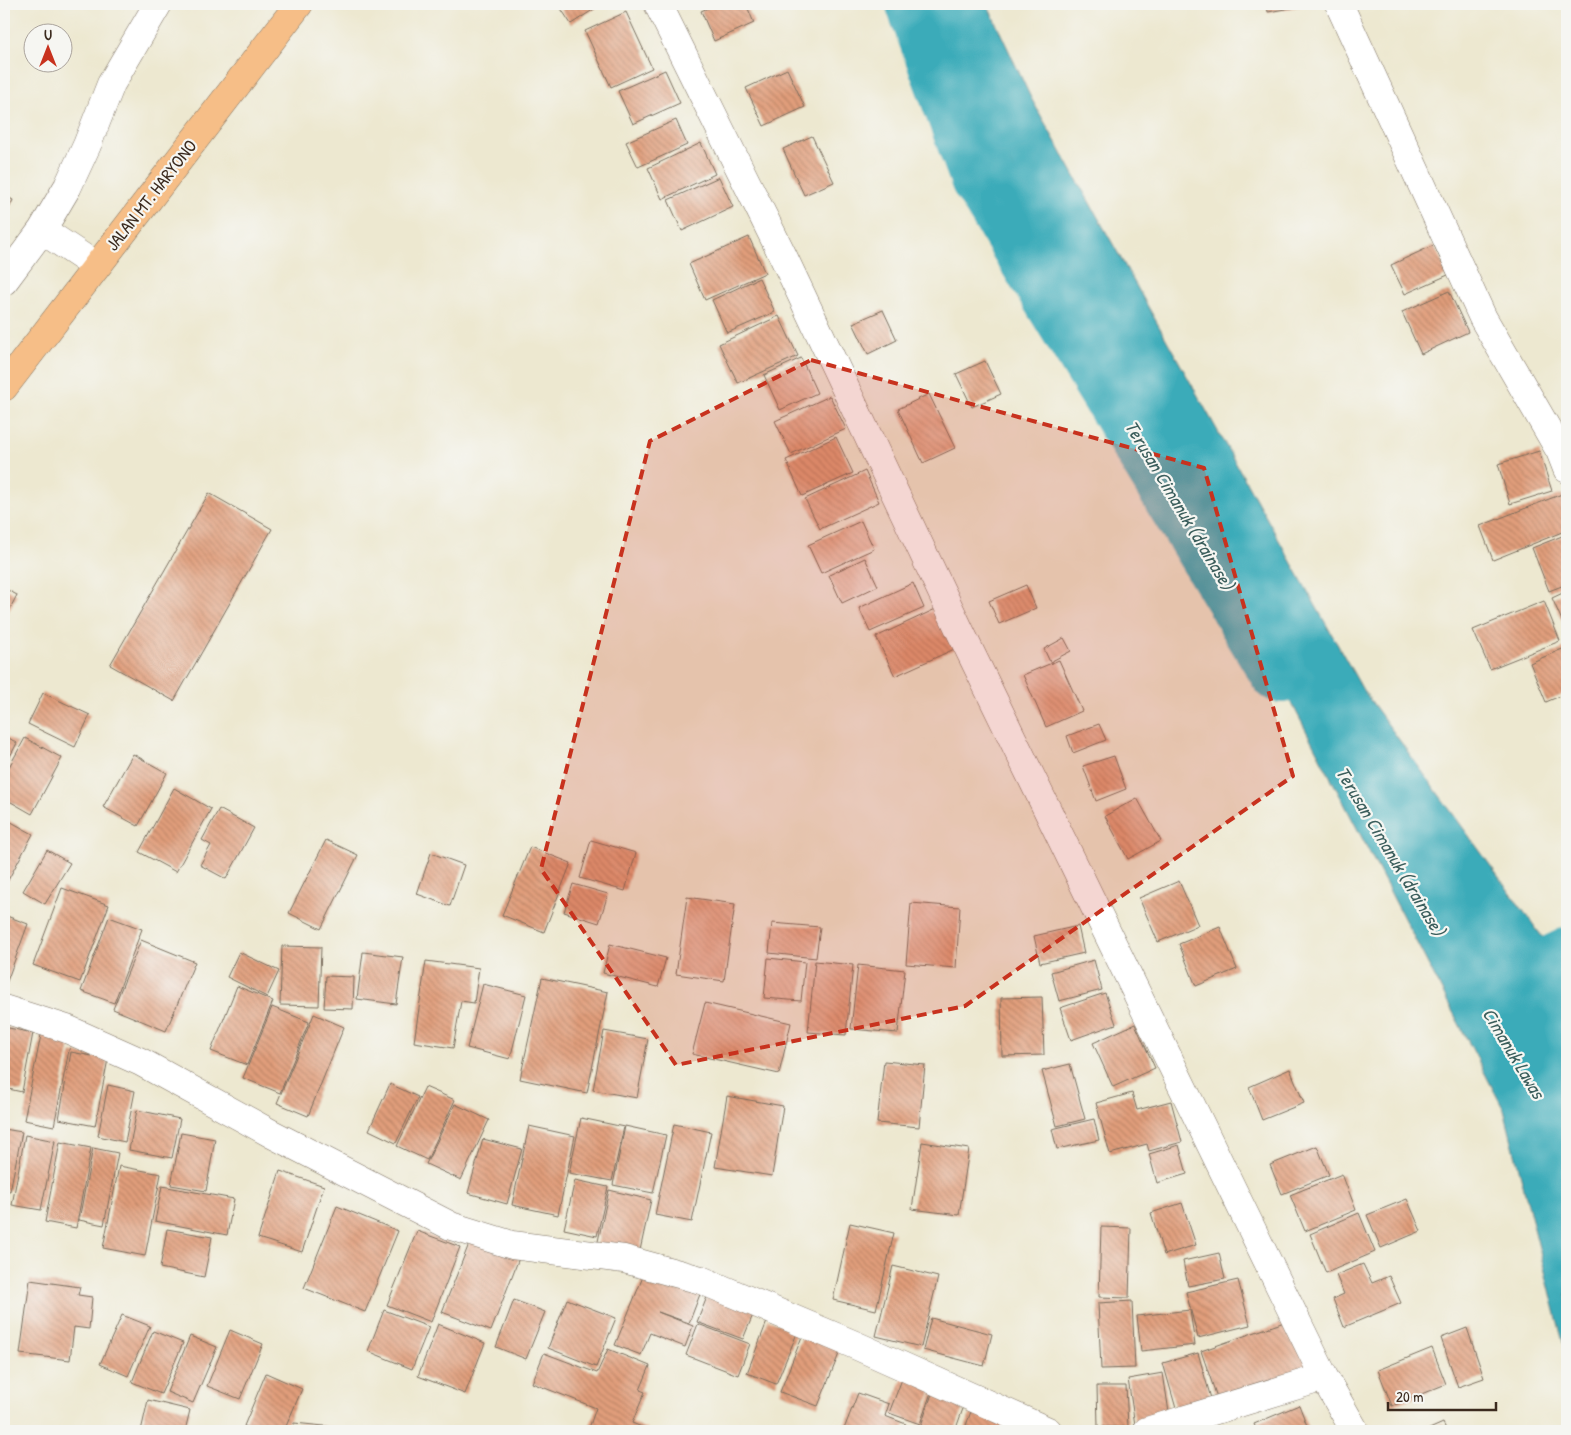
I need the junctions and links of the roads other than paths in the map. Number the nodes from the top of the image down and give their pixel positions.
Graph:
1 (158, 4) edge
2 (300, 4) edge
3 (658, 4) edge
4 (1339, 4) edge
5 (51, 235) junction
6 (96, 266) junction
7 (4, 280) edge
8 (4, 387) edge
9 (1565, 456) edge
10 (4, 1010) edge
11 (1324, 1377) junction
12 (1048, 1431) edge
13 (1148, 1431) edge
14 (1355, 1431) edge

1 - 5 street
2 - 6 main road, JALAN MT. HARYONO
3 - 11 street
4 - 9 street
5 - 6 street
5 - 7 street
6 - 8 main road, JALAN MT. HARYONO
10 - 12 street
11 - 13 street
11 - 14 street

